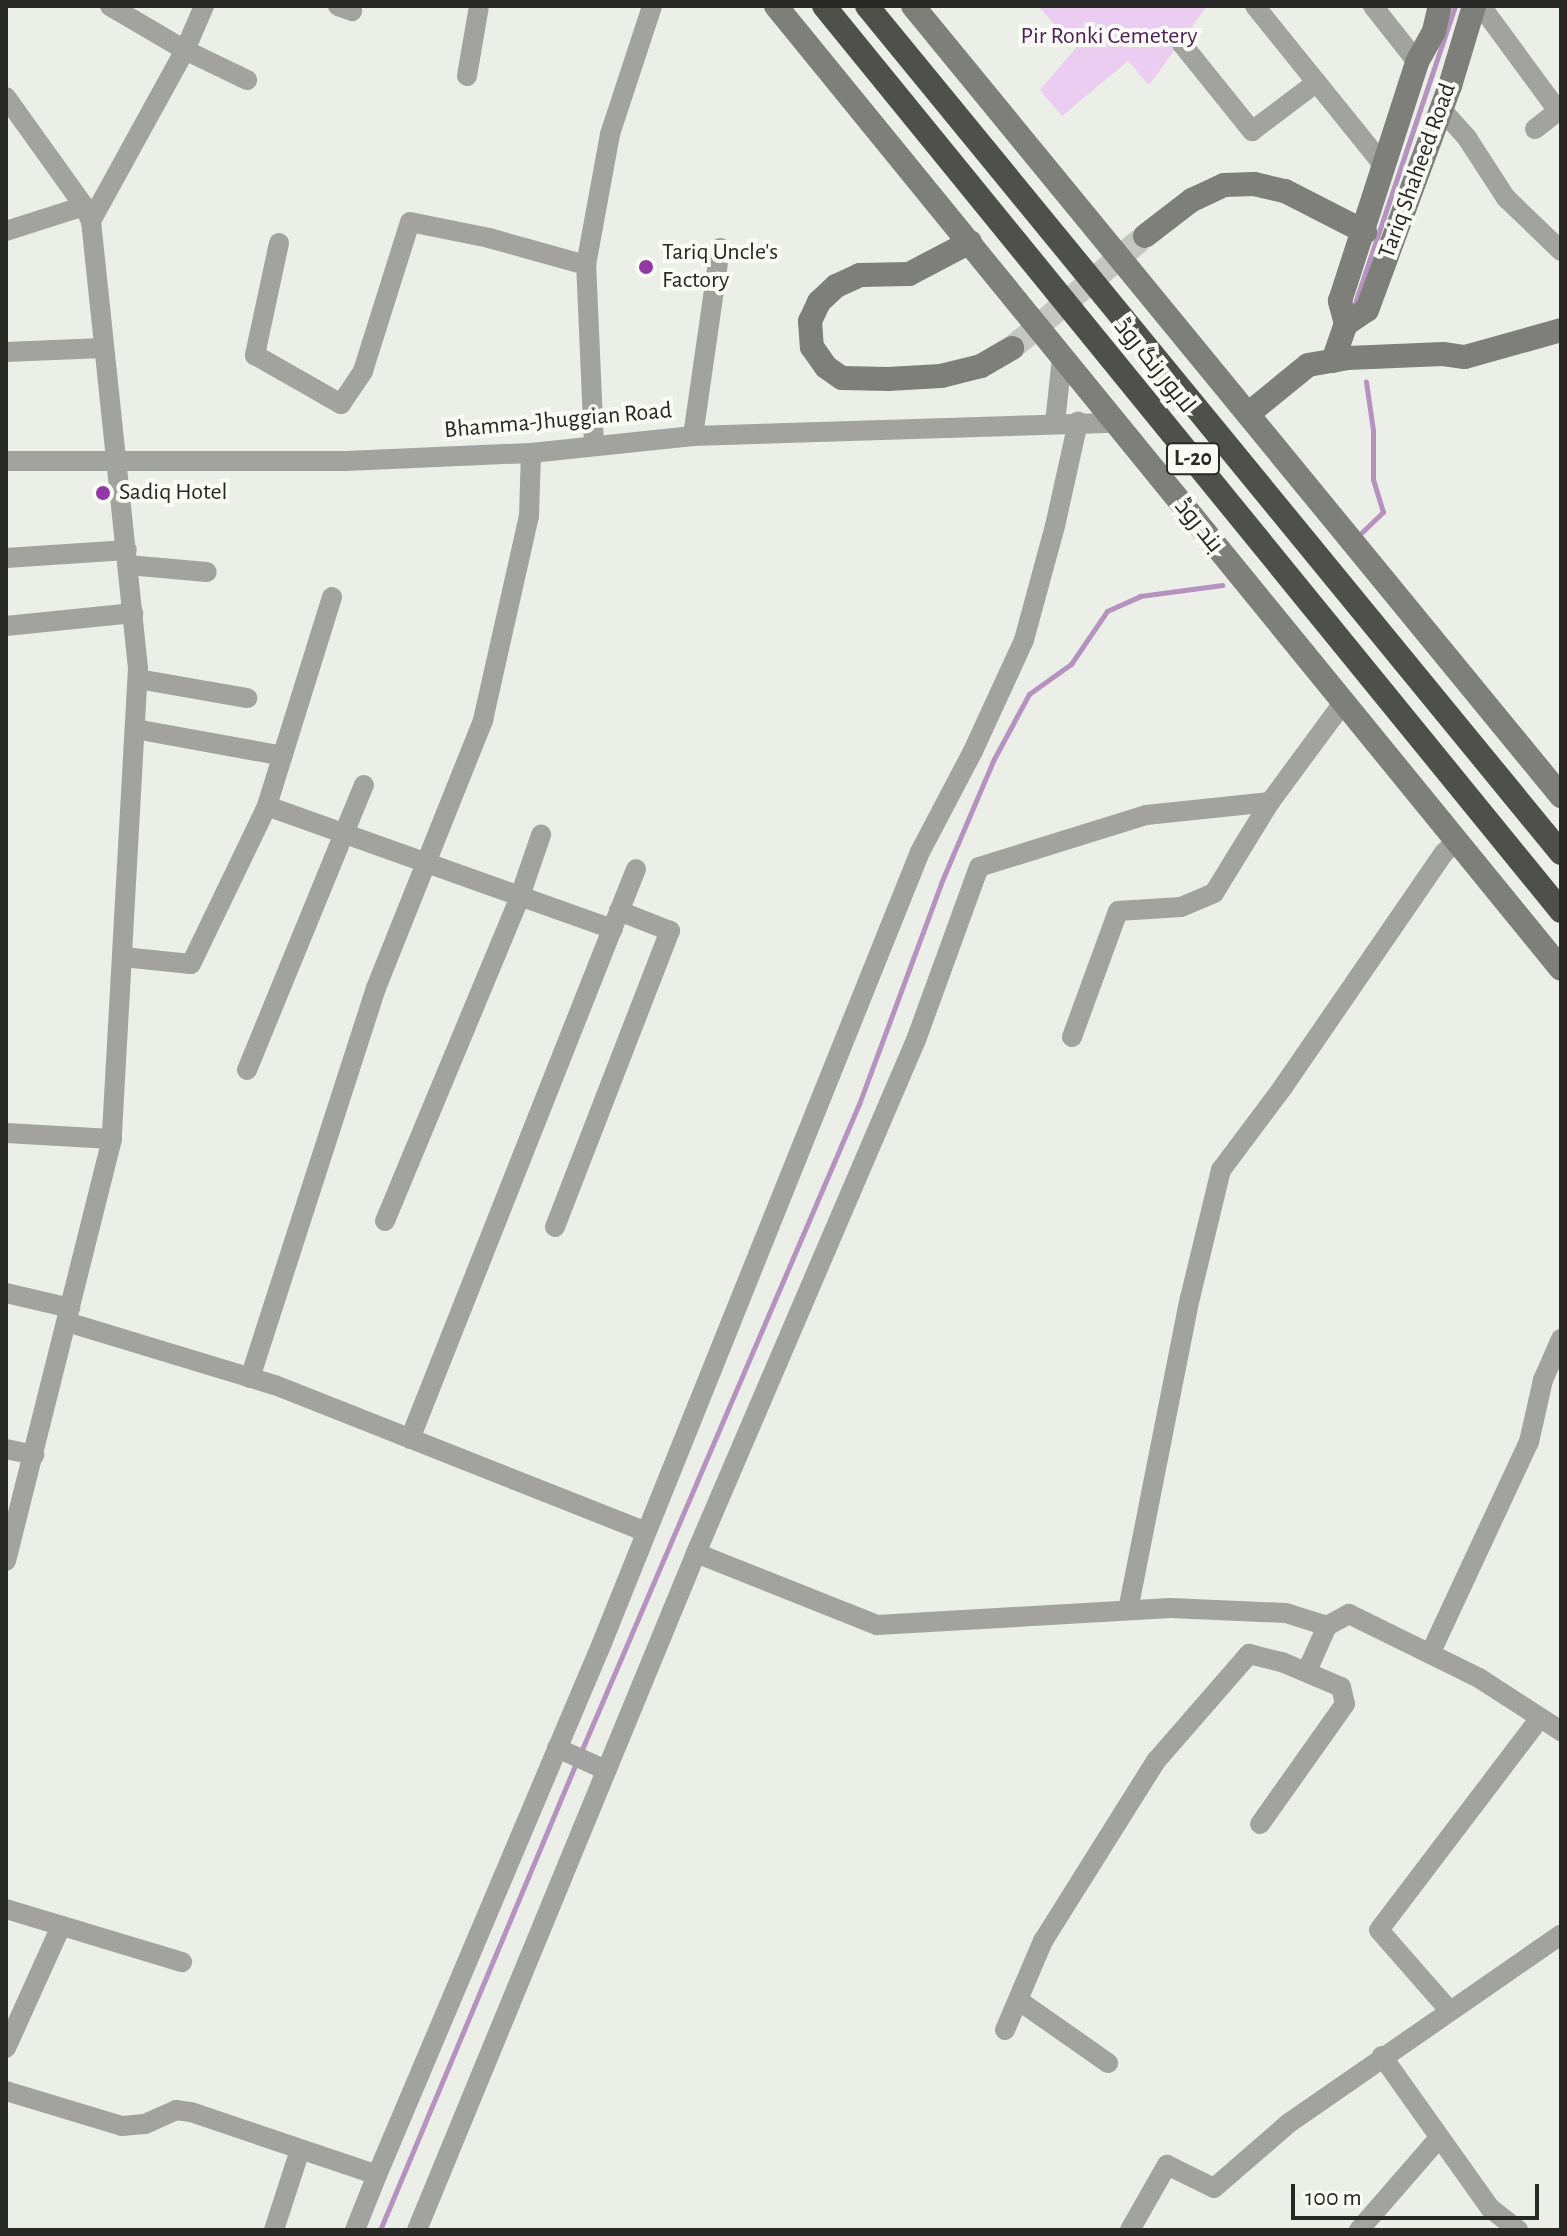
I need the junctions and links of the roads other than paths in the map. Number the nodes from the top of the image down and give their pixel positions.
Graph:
1 (110, 6) edge
2 (204, 6) edge
3 (479, 6) edge
4 (652, 6) edge
5 (776, 6) edge
6 (824, 6) edge
7 (867, 6) edge
8 (1255, 6) edge
9 (1373, 6) edge
10 (1440, 6) edge
11 (1474, 6) edge
12 (1481, 6) edge
13 (923, 10) edge
14 (1182, 44) dead end
15 (185, 50) junction
16 (1417, 62) junction
17 (467, 76) dead end
18 (247, 80) dead end
19 (1317, 82) junction
20 (7, 99) edge
21 (1442, 110) junction
22 (1559, 112) edge
23 (1535, 129) dead end
24 (1385, 167) junction
25 (88, 214) junction
26 (6, 231) edge
27 (1365, 232) junction
28 (1145, 236) tunnel mouth
29 (970, 242) junction
30 (279, 243) dead end
31 (720, 248) dead end
32 (1561, 251) edge
33 (586, 265) junction
34 (1561, 314) edge
35 (1346, 324) junction
36 (1561, 330) edge
37 (102, 348) junction
38 (1012, 348) tunnel mouth
39 (6, 352) edge
40 (1443, 354) junction
41 (1062, 358) junction
42 (1333, 361) junction
43 (1248, 414) junction
44 (1078, 422) junction
45 (1055, 423) junction
46 (1114, 423) junction
47 (693, 436) junction
48 (594, 445) junction
49 (531, 453) junction
50 (6, 461) edge
51 (118, 461) junction
52 (6, 558) edge
53 (127, 558) junction
54 (207, 572) dead end
55 (332, 597) dead end
56 (133, 613) junction
57 (6, 626) edge
58 (138, 679) junction
59 (247, 698) dead end
60 (1343, 703) junction
61 (135, 729) junction
62 (283, 756) junction
63 (364, 785) dead end
64 (1561, 796) edge
65 (1270, 802) junction
66 (267, 806) junction
67 (346, 832) junction
68 (541, 835) dead end
69 (1457, 840) junction
70 (1561, 853) edge
71 (427, 861) junction
72 (636, 869) dead end
73 (520, 896) junction
74 (1561, 911) edge
75 (616, 920) junction
76 (123, 957) junction
77 (1561, 969) edge
78 (1072, 1037) dead end
79 (247, 1070) dead end
80 (6, 1133) edge
81 (112, 1139) junction
82 (385, 1221) dead end
83 (555, 1227) dead end
84 (6, 1293) edge
85 (68, 1315) junction
86 (1561, 1339) edge
87 (250, 1378) junction
88 (410, 1439) junction
89 (6, 1449) edge
90 (34, 1455) junction
91 (646, 1532) junction
92 (696, 1553) junction
93 (6, 1561) edge
94 (1128, 1610) junction
95 (1327, 1626) junction
96 (1430, 1654) junction
97 (1307, 1671) junction
98 (1540, 1718) junction
99 (1561, 1731) edge
100 (557, 1748) junction
101 (606, 1770) junction
102 (1260, 1824) dead end
103 (6, 1909) edge
104 (61, 1926) junction
105 (1561, 1935) edge
106 (182, 1962) dead end
107 (1018, 2000) junction
108 (1449, 2010) junction
109 (1005, 2030) dead end
110 (6, 2048) edge
111 (1382, 2056) junction
112 (1108, 2063) dead end
113 (6, 2091) edge
114 (1439, 2138) junction
115 (300, 2150) junction
116 (377, 2175) junction
117 (274, 2230) edge
118 (355, 2230) edge
119 (417, 2230) edge
120 (1130, 2230) edge
121 (1359, 2230) edge
122 (1518, 2230) edge

1 - 15 street
2 - 15 street
3 - 17 street
4 - 33 street
5 - 29 main road, بند روڈ
6 - 74 highway, لاہور رنگ روڈ / L-20
7 - 70 highway, لاہور رنگ روڈ / L-20
8 - 19 street
9 - 16 street
10 - 16 main road, Tariq Shaheed Road
11 - 21 main road, Tariq Shaheed Road
12 - 22 street
13 - 43 main road
14 - 19 street
15 - 18 street
15 - 25 street
16 - 24 main road, Tariq Shaheed Road
19 - 24 street
20 - 25 street
21 - 32 street
21 - 35 main road, Tariq Shaheed Road
22 - 23 street
24 - 27 main road, Tariq Shaheed Road
25 - 26 street
25 - 37 street
27 - 28 main road
27 - 35 main road, Tariq Shaheed Road
29 - 38 main road
29 - 41 main road, بند روڈ
30 - 33 street
31 - 47 street
33 - 48 street
34 - 40 main road
35 - 42 main road, Tariq Shaheed Road
36 - 40 main road
37 - 39 street
37 - 51 street
40 - 42 main road
41 - 45 street
41 - 46 main road, بند روڈ
42 - 43 main road
43 - 64 main road
44 - 45 street, Bhamma-Jhuggian Road
44 - 46 street, Bhamma-Jhuggian Road
44 - 91 street
45 - 47 street, Bhamma-Jhuggian Road
46 - 60 main road, بند روڈ
47 - 48 street, Bhamma-Jhuggian Road
48 - 49 street, Bhamma-Jhuggian Road
49 - 51 street, Bhamma-Jhuggian Road
49 - 71 street
50 - 51 street, Bhamma-Jhuggian Road
51 - 53 street
52 - 53 street
53 - 54 street
53 - 56 street
55 - 62 street
56 - 57 street
56 - 58 street
58 - 59 street
58 - 61 street
60 - 65 street
60 - 69 main road, بند روڈ
61 - 62 street
61 - 76 street
62 - 66 street
63 - 67 street
65 - 78 street
65 - 92 street
66 - 67 street
66 - 76 street
67 - 71 street
67 - 79 street
68 - 73 street
69 - 77 main road, بند روڈ
69 - 94 street
71 - 73 street
71 - 87 street
72 - 75 street
73 - 75 street
73 - 82 street
75 - 83 street
75 - 88 street
76 - 81 street
80 - 81 street
81 - 85 street
84 - 85 street
85 - 87 street
85 - 90 street
86 - 96 street
87 - 88 street
88 - 91 street
89 - 90 street
90 - 93 street
91 - 100 street
92 - 94 street
92 - 101 street
94 - 95 street
95 - 96 street
95 - 97 street
96 - 98 street
97 - 102 street
97 - 107 street
98 - 99 street
98 - 108 street
100 - 101 street
100 - 116 street
101 - 119 street
103 - 104 street
104 - 106 street
104 - 110 street
105 - 108 street
107 - 109 street
107 - 112 street
108 - 111 street
111 - 114 street
111 - 120 street
113 - 115 street
114 - 121 street
114 - 122 street
115 - 116 street
115 - 117 street
116 - 118 street

